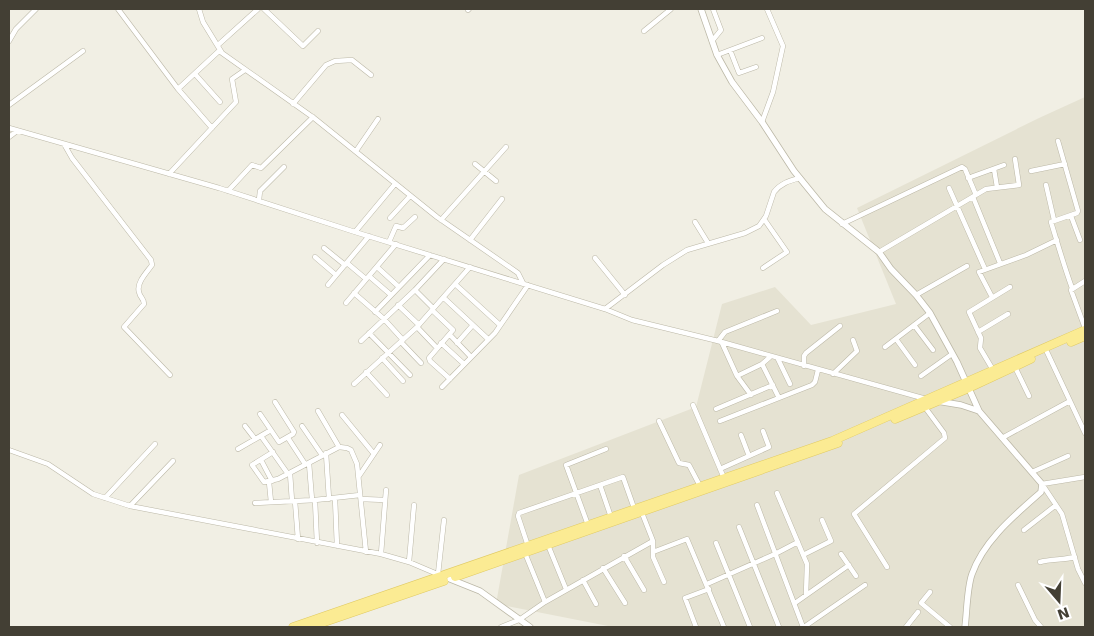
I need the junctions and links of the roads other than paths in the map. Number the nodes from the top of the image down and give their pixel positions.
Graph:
1 (36, 9) edge
2 (118, 9) edge
3 (199, 9) edge
4 (258, 9) edge
5 (264, 9) edge
6 (671, 9) edge
7 (701, 9) edge
8 (715, 9) edge
9 (768, 9) edge
10 (318, 31) dead end
11 (644, 31) dead end
12 (762, 38) dead end
13 (9, 41) edge
14 (712, 41) junction
15 (218, 48) junction
16 (730, 50) junction
17 (83, 51) dead end
18 (717, 55) junction
19 (756, 67) dead end
20 (245, 70) junction
21 (195, 74) junction
22 (371, 75) dead end
23 (178, 89) junction
24 (220, 102) dead end
25 (293, 104) junction
26 (9, 105) edge
27 (313, 117) junction
28 (378, 119) dead end
29 (762, 122) junction
30 (9, 128) edge
31 (212, 128) junction
32 (16, 131) junction
33 (9, 137) edge
34 (1058, 141) dead end
35 (64, 144) junction
36 (506, 147) dead end
37 (356, 151) junction
38 (1015, 159) dead end
39 (475, 164) dead end
40 (1065, 164) junction
41 (1004, 165) dead end
42 (284, 167) dead end
43 (994, 169) junction
44 (1031, 171) dead end
45 (484, 172) junction
46 (169, 174) junction
47 (800, 178) junction
48 (968, 178) junction
49 (496, 181) dead end
50 (395, 184) junction
51 (1046, 185) dead end
52 (997, 187) junction
53 (949, 188) dead end
54 (228, 191) junction
55 (410, 196) junction
56 (975, 196) junction
57 (502, 199) dead end
58 (259, 200) junction
59 (958, 206) junction
60 (1071, 216) junction
61 (416, 217) dead end
62 (390, 218) dead end
63 (764, 219) junction
64 (441, 220) junction
65 (1054, 220) junction
66 (695, 222) dead end
67 (842, 224) junction
68 (355, 232) junction
69 (369, 236) junction
70 (470, 240) junction
71 (1057, 240) junction
72 (1080, 240) dead end
73 (389, 242) junction
74 (708, 243) junction
75 (396, 244) junction
76 (324, 248) dead end
77 (879, 252) junction
78 (430, 255) junction
79 (315, 256) dead end
80 (595, 258) dead end
81 (444, 259) junction
82 (1000, 263) junction
83 (346, 264) junction
84 (377, 266) junction
85 (967, 266) dead end
86 (470, 267) junction
87 (763, 268) dead end
88 (985, 269) junction
89 (336, 275) junction
90 (368, 278) junction
91 (1085, 281) edge
92 (455, 284) junction
93 (525, 284) junction
94 (328, 285) dead end
95 (399, 287) junction
96 (1010, 287) dead end
97 (1072, 288) junction
98 (415, 290) junction
99 (354, 293) junction
100 (916, 294) junction
101 (625, 295) junction
102 (391, 296) junction
103 (992, 297) junction
104 (444, 298) junction
105 (346, 303) dead end
106 (398, 305) junction
107 (433, 309) junction
108 (605, 309) junction
109 (777, 311) dead end
110 (375, 312) junction
111 (930, 314) junction
112 (1008, 314) dead end
113 (384, 319) junction
114 (500, 325) junction
115 (914, 325) junction
116 (418, 326) junction
117 (472, 326) junction
118 (840, 326) dead end
119 (1085, 329) edge
120 (978, 332) junction
121 (369, 334) junction
122 (450, 335) junction
123 (1085, 336) edge
124 (488, 339) junction
125 (896, 339) junction
126 (853, 340) dead end
127 (361, 341) dead end
128 (402, 341) junction
129 (720, 342) junction
130 (442, 343) junction
131 (457, 343) junction
132 (885, 347) dead end
133 (437, 348) junction
134 (933, 350) dead end
135 (389, 352) junction
136 (1047, 352) junction
137 (952, 354) junction
138 (471, 357) junction
139 (770, 357) junction
140 (382, 358) junction
141 (778, 359) junction
142 (421, 363) dead end
143 (464, 364) junction
144 (762, 364) junction
145 (915, 364) dead end
146 (804, 366) junction
147 (1015, 367) junction
148 (818, 370) junction
149 (993, 370) junction
150 (366, 372) junction
151 (170, 374) dead end
152 (833, 374) junction
153 (410, 375) dead end
154 (737, 376) junction
155 (921, 376) dead end
156 (450, 379) junction
157 (403, 381) dead end
158 (354, 384) dead end
159 (773, 384) junction
160 (790, 384) dead end
161 (968, 385) junction
162 (442, 387) dead end
163 (387, 395) dead end
164 (751, 395) junction
165 (1029, 396) dead end
166 (779, 398) junction
167 (935, 401) junction
168 (1070, 401) junction
169 (274, 402) dead end
170 (925, 402) junction
171 (692, 405) dead end
172 (716, 409) dead end
173 (318, 411) dead end
174 (979, 411) junction
175 (260, 414) dead end
176 (342, 415) dead end
177 (659, 421) dead end
178 (720, 421) dead end
179 (245, 426) dead end
180 (302, 426) dead end
181 (271, 430) junction
182 (763, 431) dead end
183 (1085, 433) edge
184 (261, 436) junction
185 (741, 436) dead end
186 (288, 438) junction
187 (1002, 438) junction
188 (255, 439) junction
189 (155, 444) dead end
190 (380, 445) dead end
191 (339, 447) junction
192 (238, 449) dead end
193 (606, 449) dead end
194 (9, 450) edge
195 (273, 452) junction
196 (324, 454) junction
197 (374, 454) junction
198 (749, 456) junction
199 (1068, 456) dead end
200 (261, 460) junction
201 (173, 461) dead end
202 (307, 464) junction
203 (720, 469) junction
204 (1032, 472) junction
205 (289, 473) junction
206 (359, 476) junction
207 (1085, 477) edge
208 (724, 478) junction
209 (271, 482) junction
210 (1042, 484) junction
211 (600, 485) junction
212 (700, 486) junction
213 (386, 490) dead end
214 (777, 493) dead end
215 (576, 494) junction
216 (360, 497) junction
217 (105, 498) junction
218 (332, 498) junction
219 (313, 500) junction
220 (386, 500) junction
221 (293, 501) junction
222 (271, 502) junction
223 (255, 503) dead end
224 (414, 504) dead end
225 (757, 505) dead end
226 (1056, 505) junction
227 (130, 506) junction
228 (634, 508) junction
229 (642, 513) junction
230 (611, 517) junction
231 (444, 520) dead end
232 (822, 520) dead end
233 (588, 525) junction
234 (739, 527) dead end
235 (1024, 530) dead end
236 (298, 538) junction
237 (652, 541) junction
238 (317, 542) junction
239 (798, 542) junction
240 (716, 543) dead end
241 (548, 545) junction
242 (337, 546) junction
243 (527, 549) junction
244 (366, 552) junction
245 (653, 552) junction
246 (380, 554) junction
247 (776, 554) junction
248 (841, 554) dead end
249 (803, 555) junction
250 (624, 556) junction
251 (1075, 557) junction
252 (408, 562) junction
253 (1040, 562) dead end
254 (753, 563) junction
255 (849, 565) junction
256 (886, 567) dead end
257 (603, 568) junction
258 (728, 574) junction
259 (856, 576) dead end
260 (444, 577) junction
261 (583, 580) junction
262 (664, 582) dead end
263 (1085, 584) edge
264 (865, 585) dead end
265 (1018, 585) dead end
266 (708, 586) junction
267 (566, 589) junction
268 (644, 590) dead end
269 (930, 592) dead end
270 (806, 595) junction
271 (545, 602) junction
272 (624, 603) dead end
273 (795, 603) junction
274 (596, 604) dead end
275 (918, 612) dead end
276 (519, 620) junction
277 (313, 624) edge
278 (511, 625) edge
279 (293, 627) edge
280 (501, 627) edge
281 (530, 627) edge
282 (696, 627) edge
283 (724, 627) edge
284 (750, 627) edge
285 (779, 627) edge
286 (804, 627) edge
287 (906, 627) edge
288 (950, 627) edge
289 (965, 627) edge
290 (1041, 627) edge

1 - 13 street
2 - 23 street
3 - 15 street
4 - 15 street
5 - 10 street
6 - 11 street
7 - 14 street
8 - 14 street
9 - 29 street
12 - 16 street
14 - 18 street
15 - 20 street
15 - 21 street
16 - 18 street
16 - 19 street
17 - 26 street
18 - 29 street
20 - 25 street
20 - 31 street
21 - 23 street
21 - 24 street
22 - 25 street
23 - 31 street
25 - 27 street
27 - 37 street
27 - 54 street
28 - 37 street
29 - 47 street
30 - 32 street
31 - 46 street
32 - 33 street
32 - 35 street
34 - 40 street
35 - 46 street
35 - 151 street
36 - 45 street
37 - 50 street
38 - 52 street
39 - 45 street
40 - 44 street
40 - 60 street
41 - 43 street
42 - 58 street
43 - 48 street
43 - 52 street
45 - 49 street
45 - 64 street
46 - 54 street
47 - 63 street
47 - 67 street
48 - 56 street
48 - 67 street
50 - 55 street
50 - 68 street
51 - 65 street
52 - 56 street
53 - 59 street
54 - 58 street
55 - 62 street
55 - 64 street
56 - 59 street
56 - 82 street
57 - 70 street
58 - 68 street
59 - 77 street
59 - 88 street
60 - 65 street
60 - 72 street
61 - 73 street
63 - 74 street
63 - 87 street
64 - 70 street
65 - 71 street
66 - 74 street
67 - 77 street
68 - 69 street
69 - 73 street
69 - 83 street
70 - 93 street
71 - 82 street
71 - 97 street
73 - 75 street
74 - 101 street
75 - 78 street
75 - 84 street
76 - 83 street
77 - 100 street
78 - 81 street
78 - 95 street
79 - 89 street
80 - 101 street
81 - 86 street
81 - 98 street
82 - 88 street
83 - 89 street
83 - 90 street
84 - 90 street
84 - 95 street
85 - 100 street
86 - 92 street
86 - 93 street
88 - 103 street
89 - 94 street
90 - 99 street
90 - 102 street
91 - 97 street
92 - 104 street
92 - 114 street
93 - 108 street
93 - 114 street
95 - 102 street
96 - 103 street
97 - 119 street
98 - 106 street
98 - 107 street
99 - 105 street
99 - 110 street
100 - 111 street
101 - 108 street
102 - 110 street
103 - 120 street
104 - 107 street
104 - 117 street
106 - 113 street
106 - 116 street
107 - 116 street
107 - 122 street
108 - 129 street
109 - 129 street
110 - 113 street
111 - 115 street
111 - 137 street
112 - 120 street
113 - 121 street
113 - 128 street
114 - 124 street
115 - 125 street
115 - 134 street
116 - 128 street
116 - 133 street
117 - 124 street
117 - 131 street
118 - 146 street
119 - 149 main road
120 - 149 street
121 - 127 street
121 - 135 street
122 - 130 street
122 - 131 street
123 - 136 main road
124 - 138 street
125 - 132 street
125 - 145 street
126 - 152 street
128 - 135 street
128 - 142 street
129 - 139 street
129 - 154 street
130 - 133 street
130 - 143 street
131 - 138 street
133 - 156 street
135 - 140 street
135 - 153 street
136 - 147 main road
136 - 168 street
137 - 155 street
137 - 161 street
138 - 143 street
139 - 141 street
139 - 144 street
140 - 150 street
140 - 157 street
141 - 146 street
141 - 160 street
143 - 156 street
144 - 154 street
144 - 159 street
146 - 148 street
147 - 161 main road
147 - 165 street
148 - 152 street
148 - 166 street
149 - 161 main road
150 - 158 street
150 - 163 street
152 - 170 street
154 - 164 street
156 - 162 street
159 - 164 street
159 - 166 street
161 - 167 main road
161 - 170 main road
161 - 174 street
164 - 172 street
166 - 178 street
167 - 170 main road
167 - 174 street
168 - 183 street
168 - 187 street
169 - 186 street
170 - 208 main road
170 - 229 main road
170 - 256 street
171 - 203 street
173 - 191 street
174 - 187 street
175 - 181 street
176 - 197 street
177 - 212 street
179 - 188 street
180 - 196 street
181 - 184 street
181 - 186 street
182 - 198 street
184 - 188 street
184 - 195 street
185 - 198 street
186 - 202 street
187 - 204 street
188 - 192 street
189 - 217 street
190 - 197 street
191 - 196 street
191 - 206 street
193 - 215 street
194 - 217 street
195 - 200 street
195 - 205 street
196 - 202 street
196 - 218 street
197 - 206 street
198 - 203 street
199 - 204 street
200 - 209 street
200 - 209 street
201 - 227 street
202 - 205 street
202 - 219 street
203 - 208 street
204 - 210 street
205 - 209 street
205 - 221 street
206 - 216 street
207 - 210 street
208 - 212 main road
209 - 222 street
210 - 226 street
210 - 289 street
211 - 215 street
211 - 228 street
211 - 230 street
212 - 228 main road
213 - 220 street
214 - 239 street
215 - 233 street
215 - 243 street
216 - 218 street
216 - 220 street
216 - 244 street
217 - 227 street
218 - 219 street
218 - 242 street
219 - 221 street
219 - 238 street
220 - 246 street
221 - 222 street
221 - 236 street
222 - 223 street
224 - 252 street
225 - 247 street
226 - 235 street
226 - 251 street
227 - 236 street
228 - 230 main road
229 - 237 street
229 - 241 main road
230 - 233 main road
231 - 260 street
232 - 249 street
233 - 243 main road
234 - 254 street
236 - 238 street
237 - 245 street
237 - 250 street
238 - 242 street
239 - 247 street
239 - 249 street
240 - 258 street
241 - 243 main road
241 - 267 street
242 - 244 street
243 - 260 main road
243 - 271 street
244 - 246 street
245 - 262 street
245 - 266 street
246 - 252 street
247 - 254 street
247 - 273 street
248 - 255 street
249 - 270 street
250 - 257 street
250 - 268 street
251 - 253 street
251 - 263 street
252 - 260 street
254 - 258 street
254 - 285 street
255 - 259 street
255 - 270 street
257 - 261 street
257 - 272 street
258 - 266 street
258 - 284 street
260 - 276 street
260 - 277 main road
261 - 267 street
261 - 274 street
264 - 286 street
265 - 290 street
266 - 282 street
266 - 283 street
267 - 271 street
269 - 288 street
270 - 273 street
271 - 276 street
273 - 286 street
275 - 287 street
276 - 278 street
276 - 281 street
277 - 279 main road
278 - 280 street

